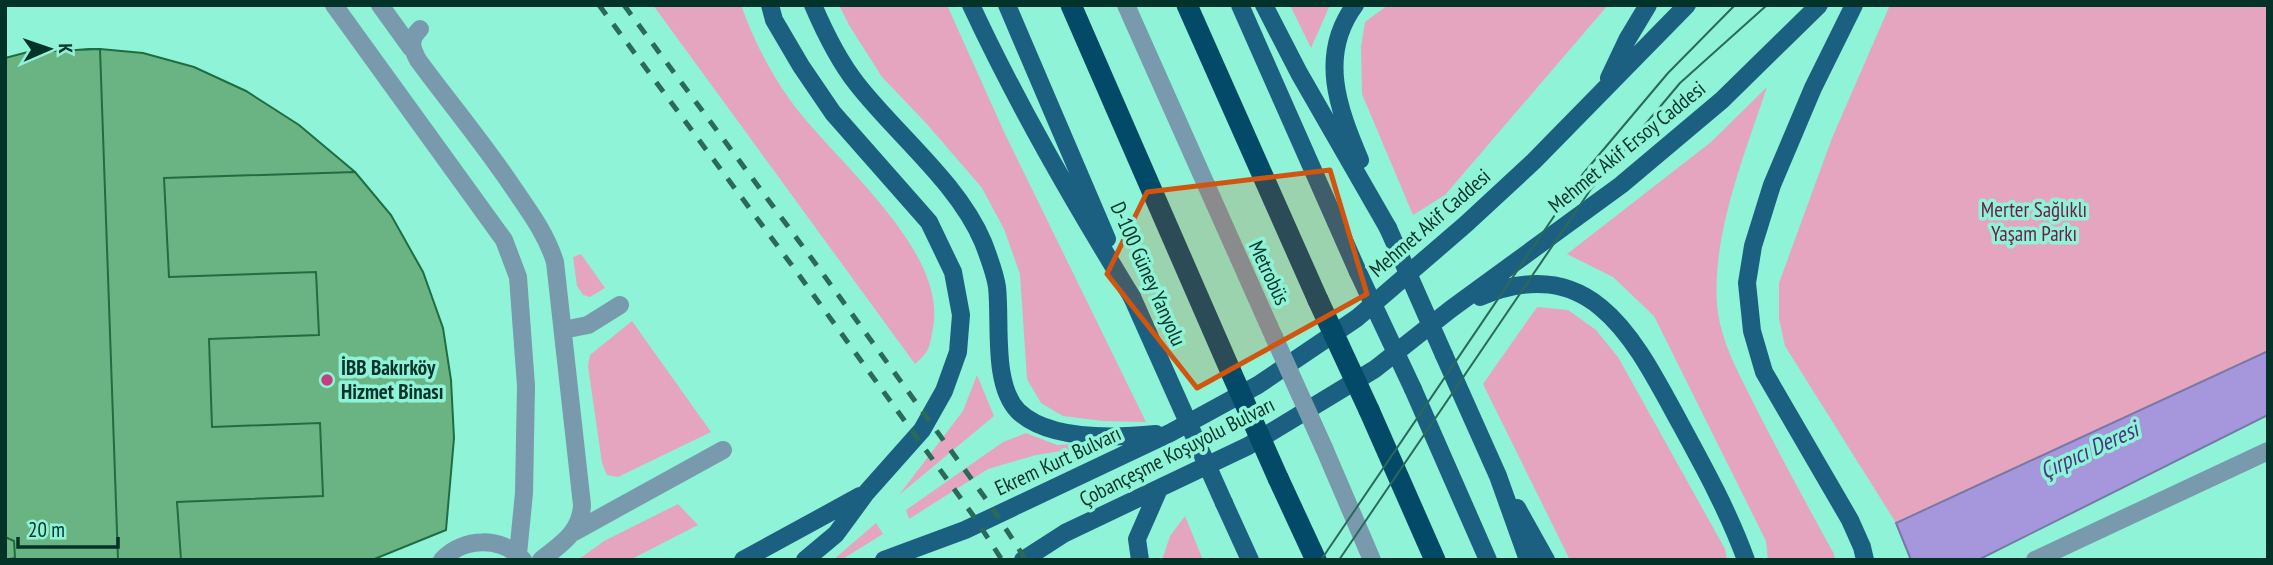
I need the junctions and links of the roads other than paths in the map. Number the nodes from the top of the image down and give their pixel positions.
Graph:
1 (334, 5) edge
2 (380, 5) edge
3 (769, 5) edge
4 (813, 5) edge
5 (971, 5) edge
6 (1006, 5) edge
7 (1071, 5) edge
8 (1126, 5) edge
9 (1187, 5) edge
10 (1240, 5) edge
11 (1264, 5) edge
12 (1355, 5) edge
13 (1648, 5) edge
14 (1687, 5) edge
15 (1819, 5) edge
16 (1854, 5) edge
17 (420, 29) dead end
18 (411, 48) junction
19 (1601, 94) junction
20 (1388, 228) junction
21 (1132, 297) junction
22 (620, 305) dead end
23 (1451, 309) junction
24 (563, 330) junction
25 (1170, 433) junction
26 (723, 450) dead end
27 (2268, 451) edge
28 (1498, 476) junction
29 (1158, 489) junction
30 (866, 493) junction
31 (965, 530) junction
32 (574, 532) junction
33 (1866, 555) edge
34 (520, 557) edge
35 (442, 560) edge
36 (541, 560) edge
37 (743, 560) edge
38 (806, 560) edge
39 (884, 560) edge
40 (919, 560) edge
41 (1023, 560) edge
42 (1140, 560) edge
43 (1250, 560) edge
44 (1316, 560) edge
45 (1372, 560) edge
46 (1435, 560) edge
47 (1488, 560) edge
48 (1528, 560) edge
49 (1546, 560) edge
50 (1746, 560) edge
51 (2035, 560) edge

1 - 34 street
2 - 18 street
3 - 30 main road
4 - 25 main road
5 - 21 main road
6 - 21 main road, D-100 Güney Yanyolu
7 - 44 highway, bridge
8 - 45 street, Metrobüs, bridge
9 - 46 highway, bridge
10 - 47 main road, bridge
11 - 20 main road
12 - 20 main road
13 - 19 main road
14 - 19 main road, Mehmet Akif Caddesi
15 - 23 main road, Mehmet Akif Ersoy Caddesi
16 - 33 main road
17 - 18 street
18 - 24 street
19 - 25 main road, Mehmet Akif Caddesi
20 - 28 main road, bridge
21 - 43 main road, D-100 Güney Yanyolu, bridge
22 - 24 street
23 - 29 main road, Çobançeşme Koşuyolu Bulvarı
23 - 50 main road
24 - 32 street
25 - 31 main road, Ekrem Kurt Bulvarı
26 - 32 street
27 - 51 street
28 - 48 main road
28 - 49 main road
29 - 41 main road, Çobançeşme Koşuyolu Bulvarı
29 - 42 main road
30 - 37 main road
30 - 38 main road
31 - 39 main road
31 - 40 main road
32 - 36 street
34 - 35 street

